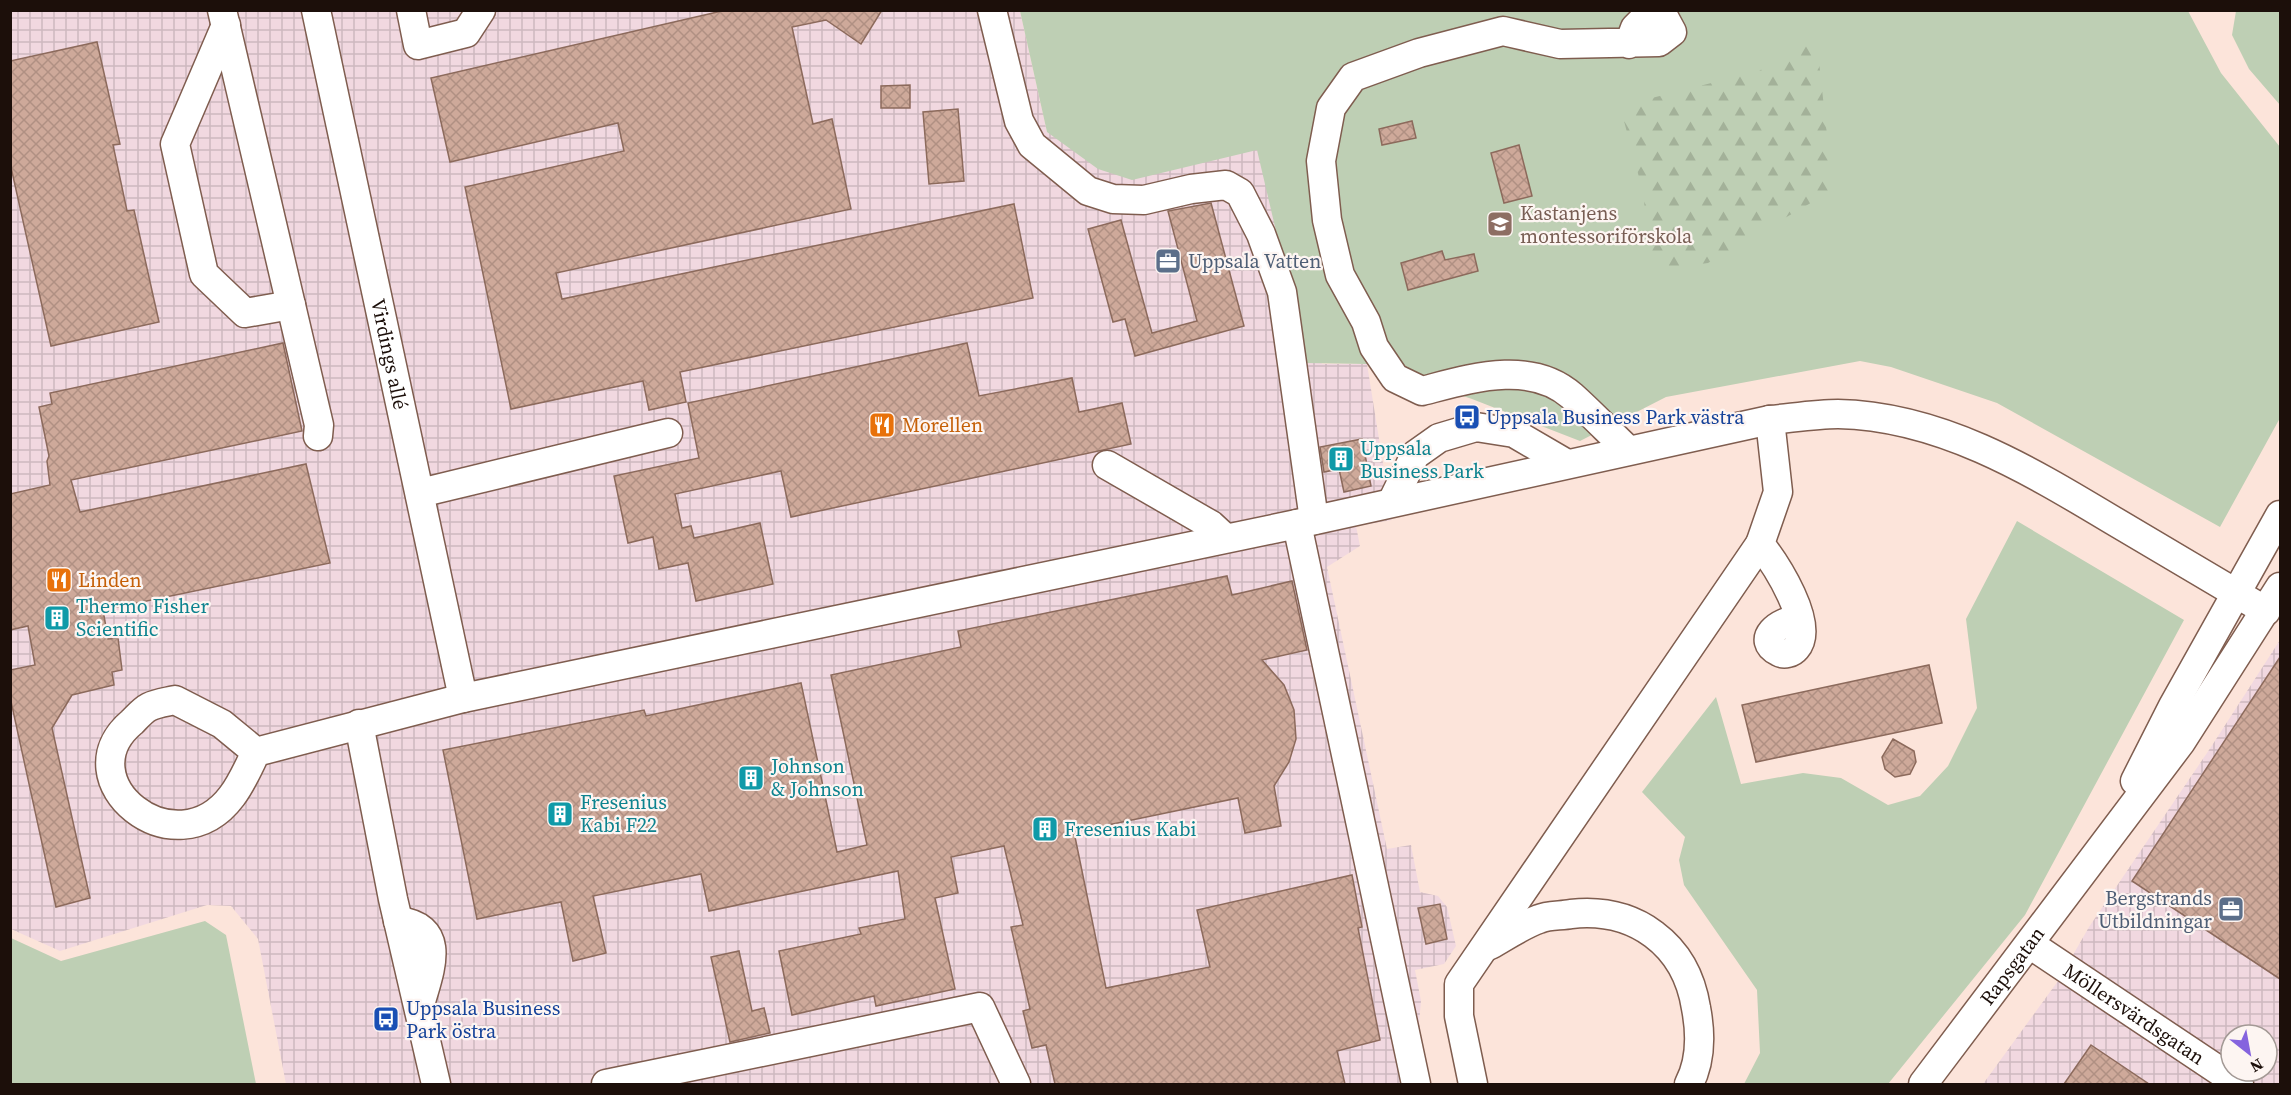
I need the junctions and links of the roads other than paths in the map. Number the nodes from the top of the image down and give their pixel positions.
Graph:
1 (316, 10) edge
2 (411, 10) edge
3 (481, 10) edge
4 (993, 10) edge
5 (224, 18) edge
6 (1629, 44) dead end
7 (291, 304) junction
8 (1770, 420) junction
9 (668, 433) dead end
10 (318, 436) dead end
11 (1628, 450) junction
12 (1567, 464) junction
13 (1107, 465) dead end
14 (420, 493) junction
15 (1392, 502) junction
16 (2280, 515) edge
17 (1306, 522) junction
18 (1224, 537) junction
19 (1760, 544) junction
20 (2280, 587) edge
21 (2236, 593) junction
22 (2266, 611) junction
23 (1798, 620) dead end
24 (463, 698) junction
25 (359, 724) junction
26 (256, 752) junction
27 (2100, 846) junction
28 (2031, 945) junction
29 (1486, 947) junction
30 (436, 1084) edge
31 (606, 1084) edge
32 (1016, 1084) edge
33 (1416, 1084) edge
34 (1473, 1084) edge
35 (1689, 1084) edge
36 (1923, 1084) edge
37 (2239, 1084) edge

1 - 14 street, Virdings allé
2 - 3 street
4 - 17 street
5 - 7 street
5 - 7 street
6 - 11 street
7 - 10 street
8 - 11 street
8 - 19 street
8 - 21 street
9 - 14 street
11 - 12 street
12 - 15 street
12 - 15 street
13 - 18 street
14 - 24 street, Virdings allé
15 - 17 street
16 - 21 street, Rapsgatan
17 - 18 street
17 - 33 street
18 - 24 street
19 - 23 street
19 - 29 street
20 - 22 street, Rapsgatan
21 - 22 street
21 - 27 street, Rapsgatan
22 - 27 street, Rapsgatan
24 - 25 street
25 - 26 street
25 - 30 street
26 - 26 street
27 - 28 street, Rapsgatan
28 - 36 street, Rapsgatan
28 - 37 street, Möllersvärdsgatan
29 - 34 street
29 - 35 street
31 - 32 street

